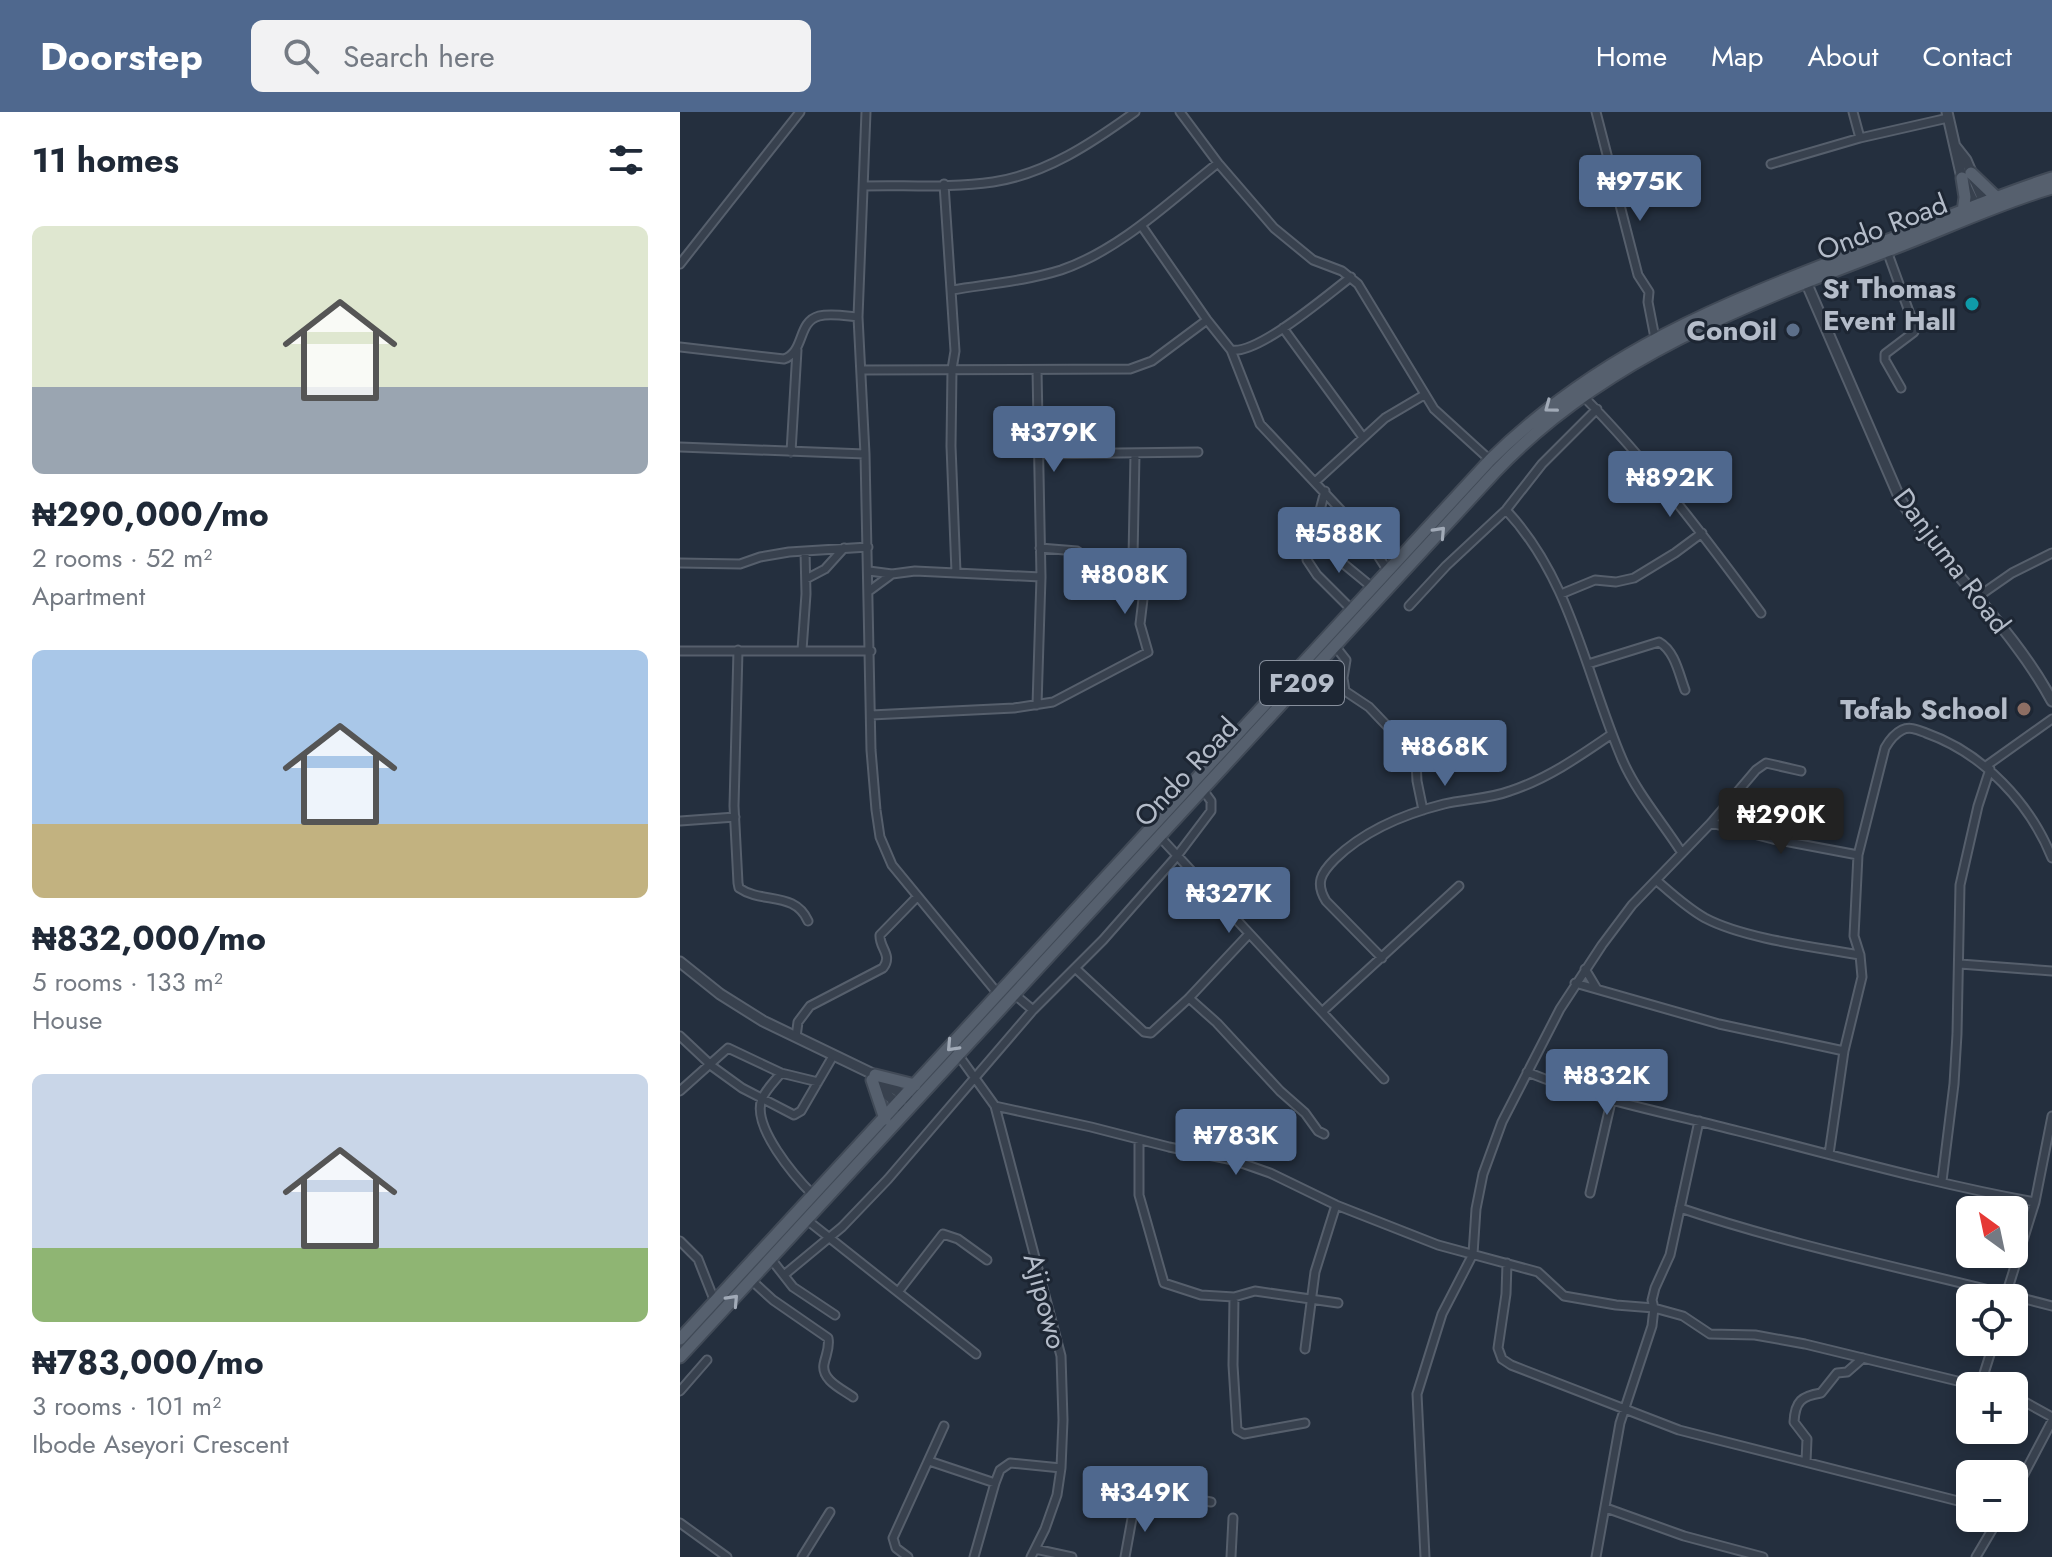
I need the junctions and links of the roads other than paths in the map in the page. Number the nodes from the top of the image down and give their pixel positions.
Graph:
1 (800, 112) edge
2 (866, 112) edge
3 (1135, 112) edge
4 (1180, 112) edge
5 (1596, 112) edge
6 (1853, 112) edge
7 (1948, 115) edge
8 (1860, 138) junction
9 (1218, 163) junction
10 (1771, 164) dead end
11 (1966, 175) junction
12 (2052, 178) edge
13 (944, 184) junction
14 (864, 186) junction
15 (2052, 188) edge
16 (1997, 198) junction
17 (1982, 209) junction
18 (1963, 212) junction
19 (1141, 225) junction
20 (1887, 251) junction
21 (684, 253) edge
22 (680, 264) edge
23 (1351, 277) junction
24 (1806, 282) junction
25 (952, 290) junction
26 (1760, 297) junction
27 (858, 317) junction
28 (1207, 320) junction
29 (1283, 328) junction
30 (1655, 338) junction
31 (680, 347) edge
32 (797, 350) junction
33 (1231, 350) junction
34 (952, 369) junction
35 (862, 370) junction
36 (1037, 370) junction
37 (1901, 388) dead end
38 (1424, 395) junction
39 (1583, 396) junction
40 (1597, 409) junction
41 (1362, 436) junction
42 (680, 447) edge
43 (791, 452) junction
44 (1198, 452) dead end
45 (865, 454) junction
46 (1038, 454) junction
47 (1135, 454) junction
48 (1490, 460) junction
49 (1315, 482) junction
50 (1325, 491) junction
51 (1506, 510) junction
52 (1702, 533) junction
53 (1311, 543) junction
54 (868, 547) junction
55 (844, 548) junction
56 (1040, 548) junction
57 (805, 551) junction
58 (2052, 553) edge
59 (680, 563) edge
60 (1135, 566) junction
61 (869, 571) junction
62 (1388, 571) junction
63 (956, 572) junction
64 (892, 574) junction
65 (1041, 577) junction
66 (806, 579) junction
67 (1373, 588) junction
68 (869, 591) junction
69 (1561, 594) junction
70 (1979, 596) junction
71 (1409, 606) dead end
72 (1352, 610) junction
73 (1761, 613) dead end
74 (1335, 646) junction
75 (738, 650) junction
76 (802, 650) junction
77 (680, 651) edge
78 (871, 651) junction
79 (1588, 664) junction
80 (1685, 690) dead end
81 (2052, 701) edge
82 (1037, 705) junction
83 (1268, 710) junction
84 (871, 715) junction
85 (2052, 719) edge
86 (1612, 734) junction
87 (1988, 768) junction
88 (1801, 771) dead end
89 (1203, 790) junction
90 (1423, 810) junction
91 (735, 817) junction
92 (680, 821) edge
93 (1711, 823) junction
94 (1160, 837) junction
95 (1682, 853) junction
96 (1858, 855) junction
97 (1177, 856) junction
98 (2052, 858) edge
99 (1656, 880) junction
100 (1459, 886) dead end
101 (917, 897) junction
102 (808, 921) dead end
103 (1249, 934) junction
104 (1860, 955) junction
105 (1382, 958) junction
106 (680, 962) edge
107 (1960, 964) junction
108 (1075, 968) junction
109 (1585, 969) junction
110 (2052, 971) edge
111 (1575, 983) junction
112 (1597, 989) junction
113 (1014, 994) junction
114 (999, 995) junction
115 (1189, 998) junction
116 (1033, 1010) junction
117 (1323, 1011) junction
118 (680, 1036) edge
119 (796, 1037) junction
120 (1844, 1051) junction
121 (833, 1056) junction
122 (959, 1056) junction
123 (709, 1063) junction
124 (1527, 1072) junction
125 (781, 1073) junction
126 (871, 1076) junction
127 (975, 1078) junction
128 (1384, 1079) dead end
129 (818, 1082) junction
130 (915, 1085) junction
131 (680, 1091) edge
132 (761, 1100) junction
133 (1611, 1102) junction
134 (905, 1104) junction
135 (995, 1106) junction
136 (2052, 1116) edge
137 (885, 1119) junction
138 (1699, 1121) junction
139 (1324, 1134) dead end
140 (1139, 1140) junction
141 (1829, 1154) junction
142 (1942, 1181) junction
143 (1590, 1193) dead end
144 (814, 1196) junction
145 (2035, 1202) junction
146 (1336, 1205) junction
147 (1680, 1208) junction
148 (807, 1220) junction
149 (829, 1239) junction
150 (680, 1241) edge
151 (1473, 1254) junction
152 (771, 1259) junction
153 (987, 1260) dead end
154 (1507, 1263) junction
155 (784, 1275) junction
156 (747, 1276) junction
157 (1956, 1284) edge
158 (2010, 1284) edge
159 (898, 1292) junction
160 (1234, 1297) junction
161 (1310, 1298) junction
162 (2028, 1301) edge
163 (715, 1302) junction
164 (1338, 1303) dead end
165 (2052, 1306) edge
166 (1654, 1308) junction
167 (835, 1315) dead end
168 (683, 1332) edge
169 (1305, 1349) dead end
170 (976, 1354) dead end
171 (680, 1357) edge
172 (1863, 1358) junction
173 (707, 1360) dead end
174 (1956, 1381) edge
175 (680, 1391) edge
176 (853, 1397) dead end
177 (2028, 1404) edge
178 (1625, 1409) junction
179 (2052, 1419) edge
180 (1305, 1423) dead end
181 (944, 1426) dead end
182 (929, 1461) junction
183 (1806, 1462) junction
184 (2028, 1466) edge
185 (1061, 1468) junction
186 (995, 1483) junction
187 (1956, 1500) edge
188 (1211, 1502) dead end
189 (1606, 1508) junction
190 (830, 1512) dead end
191 (1233, 1518) dead end
192 (680, 1523) edge
193 (1991, 1532) edge
194 (1033, 1553) edge
195 (1745, 1555) edge
196 (727, 1557) edge
197 (802, 1557) edge
198 (908, 1557) edge
199 (974, 1557) edge
200 (1072, 1557) edge
201 (1125, 1557) edge
202 (1231, 1557) edge
203 (1425, 1557) edge
204 (1596, 1557) edge
205 (1763, 1557) edge
206 (1976, 1557) edge

1 - 21 street
2 - 14 street
3 - 13 street
4 - 9 street
5 - 30 street
6 - 8 street
7 - 8 street
7 - 11 street
8 - 10 street
9 - 19 street
9 - 23 street
11 - 16 main road
11 - 17 street
11 - 18 main road
12 - 16 main road, Ondo Road / F209
13 - 14 street
13 - 25 street
14 - 27 street
15 - 17 main road, Ondo Road / F209
16 - 17 main road, Ondo Road / F209
17 - 18 main road, Ondo Road / F209
17 - 20 main road, Ondo Road / F209
18 - 26 main road, Ondo Road / F209
19 - 25 street
19 - 28 street
20 - 24 main road, Ondo Road / F209
20 - 37 street
21 - 22 street
23 - 29 street
23 - 38 street
24 - 26 main road, Ondo Road / F209
24 - 70 street, Danjuma Road
25 - 34 street
26 - 30 main road, Ondo Road / F209
26 - 39 main road, Ondo Road / F209
27 - 32 street
27 - 35 street
28 - 33 street
28 - 36 street
29 - 33 street
29 - 41 street
30 -> 48 main road, Ondo Road / F209
31 - 32 street
32 - 43 street
33 - 49 street
34 - 35 street
34 - 36 street
34 - 63 street
35 - 45 street
36 - 46 street
38 - 41 street
38 - 48 street
39 - 40 street
74 -> 39 main road, Ondo Road / F209
40 - 51 street
40 - 52 street
41 - 49 street
42 - 43 street
43 - 45 street
44 - 47 street
45 - 54 street
46 - 47 street
46 - 56 street
47 - 60 street
48 - 62 main road, Ondo Road / F209
49 - 50 street
50 - 53 street
50 - 62 street
51 - 69 street
51 - 71 street
52 - 69 street
52 - 73 street
53 - 67 street
53 - 72 street
54 - 55 street
54 - 61 street
55 - 57 street
55 - 66 street
56 - 60 street
56 - 65 street
57 - 59 street
57 - 66 street
58 - 70 street
60 - 82 street
61 - 64 street
61 - 68 street
62 - 67 main road, Ondo Road / F209
63 - 64 street
63 - 65 street
64 - 68 street
65 - 82 street
66 - 76 street
67 - 72 main road, Ondo Road / F209
68 - 78 street
69 - 79 street
70 - 81 street, Danjuma Road
72 - 83 main road, Ondo Road / F209
74 - 83 main road, Ondo Road / F209
74 - 90 street
75 - 76 street
75 - 77 street
75 - 91 street
76 - 78 street
78 - 84 street
79 - 80 street
79 - 86 street
82 - 84 street
83 - 89 main road, Ondo Road / F209
83 - 114 main road, Ondo Road / F209
84 - 101 street
85 - 87 street
86 - 90 street
86 - 95 street
87 - 96 street
87 - 98 street
87 - 107 street
88 - 93 street
89 - 94 main road, Ondo Road / F209
89 - 97 street
90 - 105 street
91 - 92 street
91 - 102 street
93 - 95 street
93 - 96 street
94 - 97 street
94 - 113 main road, Ondo Road / F209
95 - 99 street
96 - 104 street
97 - 103 street
97 - 108 street
99 - 104 street
99 - 109 street
100 - 105 street
101 - 114 street
101 - 119 street
103 - 115 street
103 - 117 street
104 - 120 street
105 - 117 street
106 - 119 street
107 - 110 street
107 - 142 street
108 - 115 street
108 - 116 street
109 - 111 street
109 - 112 street
111 - 112 street
111 - 124 street
112 - 120 street
113 - 116 street
113 - 122 main road, Ondo Road / F209
114 -> 130 main road, Ondo Road / F209
115 - 139 street
116 - 127 street
117 - 128 street
118 - 123 street
119 - 121 street
120 - 141 street
121 - 126 street
121 - 129 street
122 - 127 street, Ajipowo
122 - 134 main road, Ondo Road / F209
123 - 125 street
123 - 131 street
123 - 132 street
124 - 133 street
124 - 151 street
125 - 129 street
125 - 132 street
126 - 130 main road
126 - 134 street
126 - 137 main road
127 - 135 street, Ajipowo
127 - 149 street
129 - 132 street
130 - 134 main road, Ondo Road / F209
132 - 144 street
133 - 138 street
133 - 143 street
134 - 137 main road, Ondo Road / F209
134 - 148 main road, Ondo Road / F209
135 - 140 street
135 - 185 street, Ajipowo
136 - 145 street
137 - 144 main road, Ondo Road / F209
138 - 141 street
138 - 147 street
140 - 146 street
140 - 160 street
141 - 142 street
142 - 145 street
144 - 156 main road, Ondo Road / F209
145 - 158 street
146 - 151 street
146 - 161 street
147 - 157 street
147 - 166 street
148 - 149 street
148 - 152 main road, Ondo Road / F209
149 - 155 street
149 - 159 street
150 - 163 street
151 - 154 street
151 - 203 street
152 - 155 street
152 - 156 main road, Ondo Road / F209
153 - 159 street
154 - 166 street
154 - 178 street
155 - 167 street
156 - 163 main road, Ondo Road / F209
171 -> 156 main road, Ondo Road / F209
156 - 176 street
159 - 170 street
160 - 161 street
160 - 180 street
161 - 164 street
161 - 169 street
162 - 165 street
163 - 168 main road, Ondo Road / F209
166 - 172 street
166 - 178 street
172 - 174 street
172 - 183 street
173 - 175 street
177 - 179 street
178 - 183 street
178 - 189 street
179 - 184 street
181 - 182 street
182 - 186 street
182 - 198 street
183 - 187 street
185 - 186 street
185 - 194 street, Ajipowo
186 - 199 street
188 - 201 street
189 - 195 street
189 - 204 street
190 - 197 street
191 - 202 street
192 - 196 street
193 - 206 street
194 - 200 street
195 - 205 street

